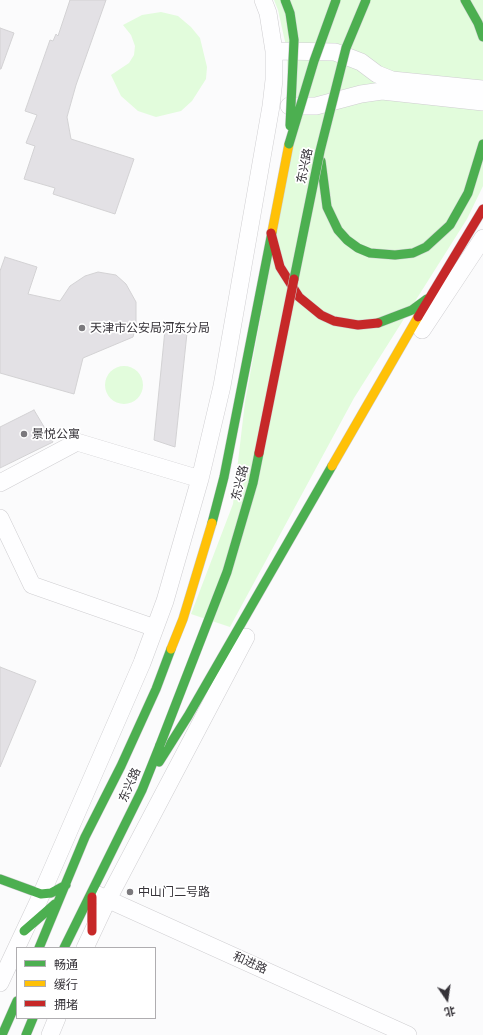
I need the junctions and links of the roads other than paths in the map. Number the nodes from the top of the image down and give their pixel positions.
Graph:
1 (263, 0) edge
2 (285, 0) edge
3 (336, 0) edge
4 (366, 0) edge
5 (465, 0) edge
6 (483, 37) edge
7 (274, 51) junction
8 (483, 89) edge
9 (483, 102) edge
10 (271, 106) junction
11 (289, 144) junction
12 (483, 144) edge
13 (320, 151) junction
14 (483, 209) edge
15 (271, 233) junction
16 (483, 238) edge
17 (431, 296) junction
18 (200, 479) junction
19 (0, 484) edge
20 (0, 518) edge
21 (155, 628) junction
22 (142, 790) junction
23 (0, 879) edge
24 (66, 885) junction
25 (0, 888) edge
26 (92, 892) junction
27 (108, 899) junction
28 (58, 902) junction
29 (42, 903) junction
30 (47, 928) junction
31 (92, 931) junction
32 (17, 947) edge
33 (39, 947) edge
34 (64, 947) edge
35 (85, 947) edge
36 (16, 948) edge
37 (0, 983) edge
38 (16, 1003) edge
39 (33, 1019) edge
40 (57, 1019) edge
41 (2, 1035) edge
42 (26, 1035) edge
43 (50, 1035) edge
44 (408, 1035) edge

1 - 7 street
2 - 11 main road, bridge
3 - 11 main road, 东兴路, bridge
4 - 13 main road, 东兴路, bridge
5 - 6 main road
7 - 8 street
7 - 10 street
9 - 10 street
10 - 18 street
11 - 15 main road, 东兴路
12 - 13 main road, bridge
13 - 22 main road, 东兴路, bridge
14 - 17 main road
15 - 17 main road
15 - 24 main road, 东兴路
16 - 27 street
17 - 22 main road
18 - 19 street
18 - 21 street
20 - 21 street
21 - 29 street
22 - 26 main road, 东兴路
23 - 29 main road
24 - 28 main road, 东兴路
24 - 29 main road
25 - 29 main road
26 - 27 street, 和进路
26 - 31 main road
26 - 34 main road, 东兴路
27 - 31 street
27 - 44 street, 和进路
28 - 29 main road
28 - 30 main road, 东兴路
29 - 30 main road
29 - 32 street
30 - 33 main road, 东兴路
31 - 35 street
36 - 37 street
38 - 41 main road
39 - 42 main road
40 - 43 street

